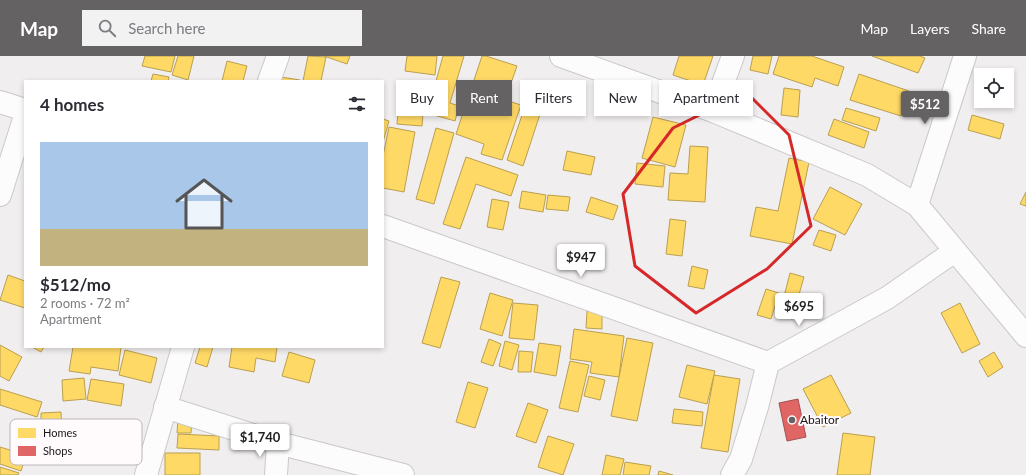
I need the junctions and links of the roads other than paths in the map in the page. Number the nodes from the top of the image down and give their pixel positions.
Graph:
1 (278, 56) edge
2 (561, 56) edge
3 (733, 56) edge
4 (965, 56) edge
5 (269, 80) edge
6 (724, 80) edge
7 (659, 91) edge
8 (0, 102) edge
9 (24, 110) edge
10 (725, 116) edge
11 (24, 119) edge
12 (0, 195) edge
13 (917, 205) junction
14 (384, 226) edge
15 (955, 251) junction
16 (1026, 336) edge
17 (183, 348) edge
18 (768, 363) junction
19 (166, 407) junction
20 (278, 443) junction
21 (146, 475) edge
22 (276, 475) edge
23 (403, 475) edge
24 (732, 475) edge

1 - 5 street
2 - 7 street
3 - 6 street
4 - 13 street
8 - 9 street
10 - 13 street
11 - 12 street
13 - 15 street
14 - 18 street
15 - 16 street
15 - 18 street
17 - 19 street
18 - 24 street
19 - 20 street
19 - 21 street
20 - 22 street
20 - 23 street

